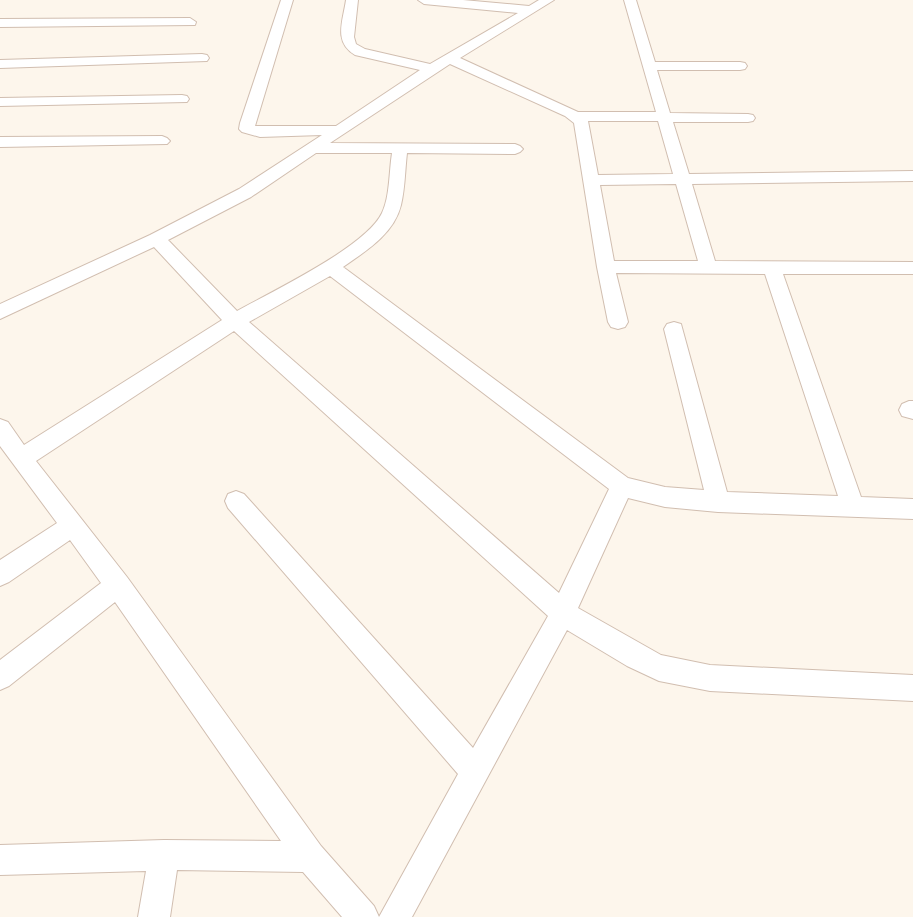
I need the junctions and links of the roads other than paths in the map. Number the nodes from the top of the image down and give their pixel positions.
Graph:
1 (287, 0) edge
2 (352, 0) edge
3 (424, 0) edge
4 (548, 0) edge
5 (630, 0) edge
6 (529, 10) junction
7 (190, 22) dead end
8 (0, 23) edge
9 (202, 58) dead end
10 (451, 59) junction
11 (0, 64) edge
12 (650, 66) junction
13 (740, 66) dead end
14 (432, 70) junction
15 (182, 98) dead end
16 (0, 102) edge
17 (576, 116) junction
18 (664, 117) junction
19 (748, 118) dead end
20 (341, 130) junction
21 (162, 141) dead end
22 (0, 142) edge
23 (316, 148) junction
24 (400, 149) junction
25 (516, 149) dead end
26 (913, 176) edge
27 (683, 179) junction
28 (590, 180) junction
29 (156, 239) junction
30 (708, 266) junction
31 (331, 267) junction
32 (606, 267) junction
33 (772, 267) junction
34 (913, 268) edge
35 (0, 312) edge
36 (235, 321) junction
37 (618, 322) dead end
38 (674, 329) dead end
39 (0, 428) edge
40 (21, 459) junction
41 (622, 486) junction
42 (236, 501) dead end
43 (718, 502) junction
44 (853, 507) junction
45 (913, 509) edge
46 (73, 525) junction
47 (0, 574) edge
48 (118, 585) junction
49 (564, 613) junction
50 (0, 677) edge
51 (913, 688) edge
52 (476, 773) junction
53 (164, 855) junction
54 (310, 857) junction
55 (0, 860) edge
56 (154, 917) edge
57 (363, 917) edge
58 (395, 917) edge

1 - 20 street
2 - 14 street
3 - 6 street
4 - 6 street
5 - 12 street
6 - 10 street
7 - 8 street
9 - 11 street
10 - 14 street
10 - 17 street
12 - 13 street
12 - 18 street
14 - 20 street
15 - 16 street
17 - 18 street
17 - 28 street
18 - 19 street
18 - 27 street
20 - 23 street
21 - 22 street
23 - 24 street
23 - 29 street
24 - 25 street
24 - 31 street
26 - 27 street
27 - 28 street
27 - 30 street
28 - 32 street
29 - 35 street
29 - 36 street
30 - 32 street
30 - 33 street
31 - 36 street
31 - 41 street
32 - 37 street
33 - 34 street
33 - 44 street
36 - 40 street
36 - 49 street
38 - 43 street
39 - 40 street
40 - 46 street
41 - 43 street
41 - 49 street
42 - 52 street
43 - 44 street
44 - 45 street
46 - 47 street
46 - 48 street
48 - 50 street
48 - 54 street
49 - 51 street
49 - 52 street
52 - 58 street
53 - 54 street
53 - 55 street
53 - 56 street
54 - 57 street

